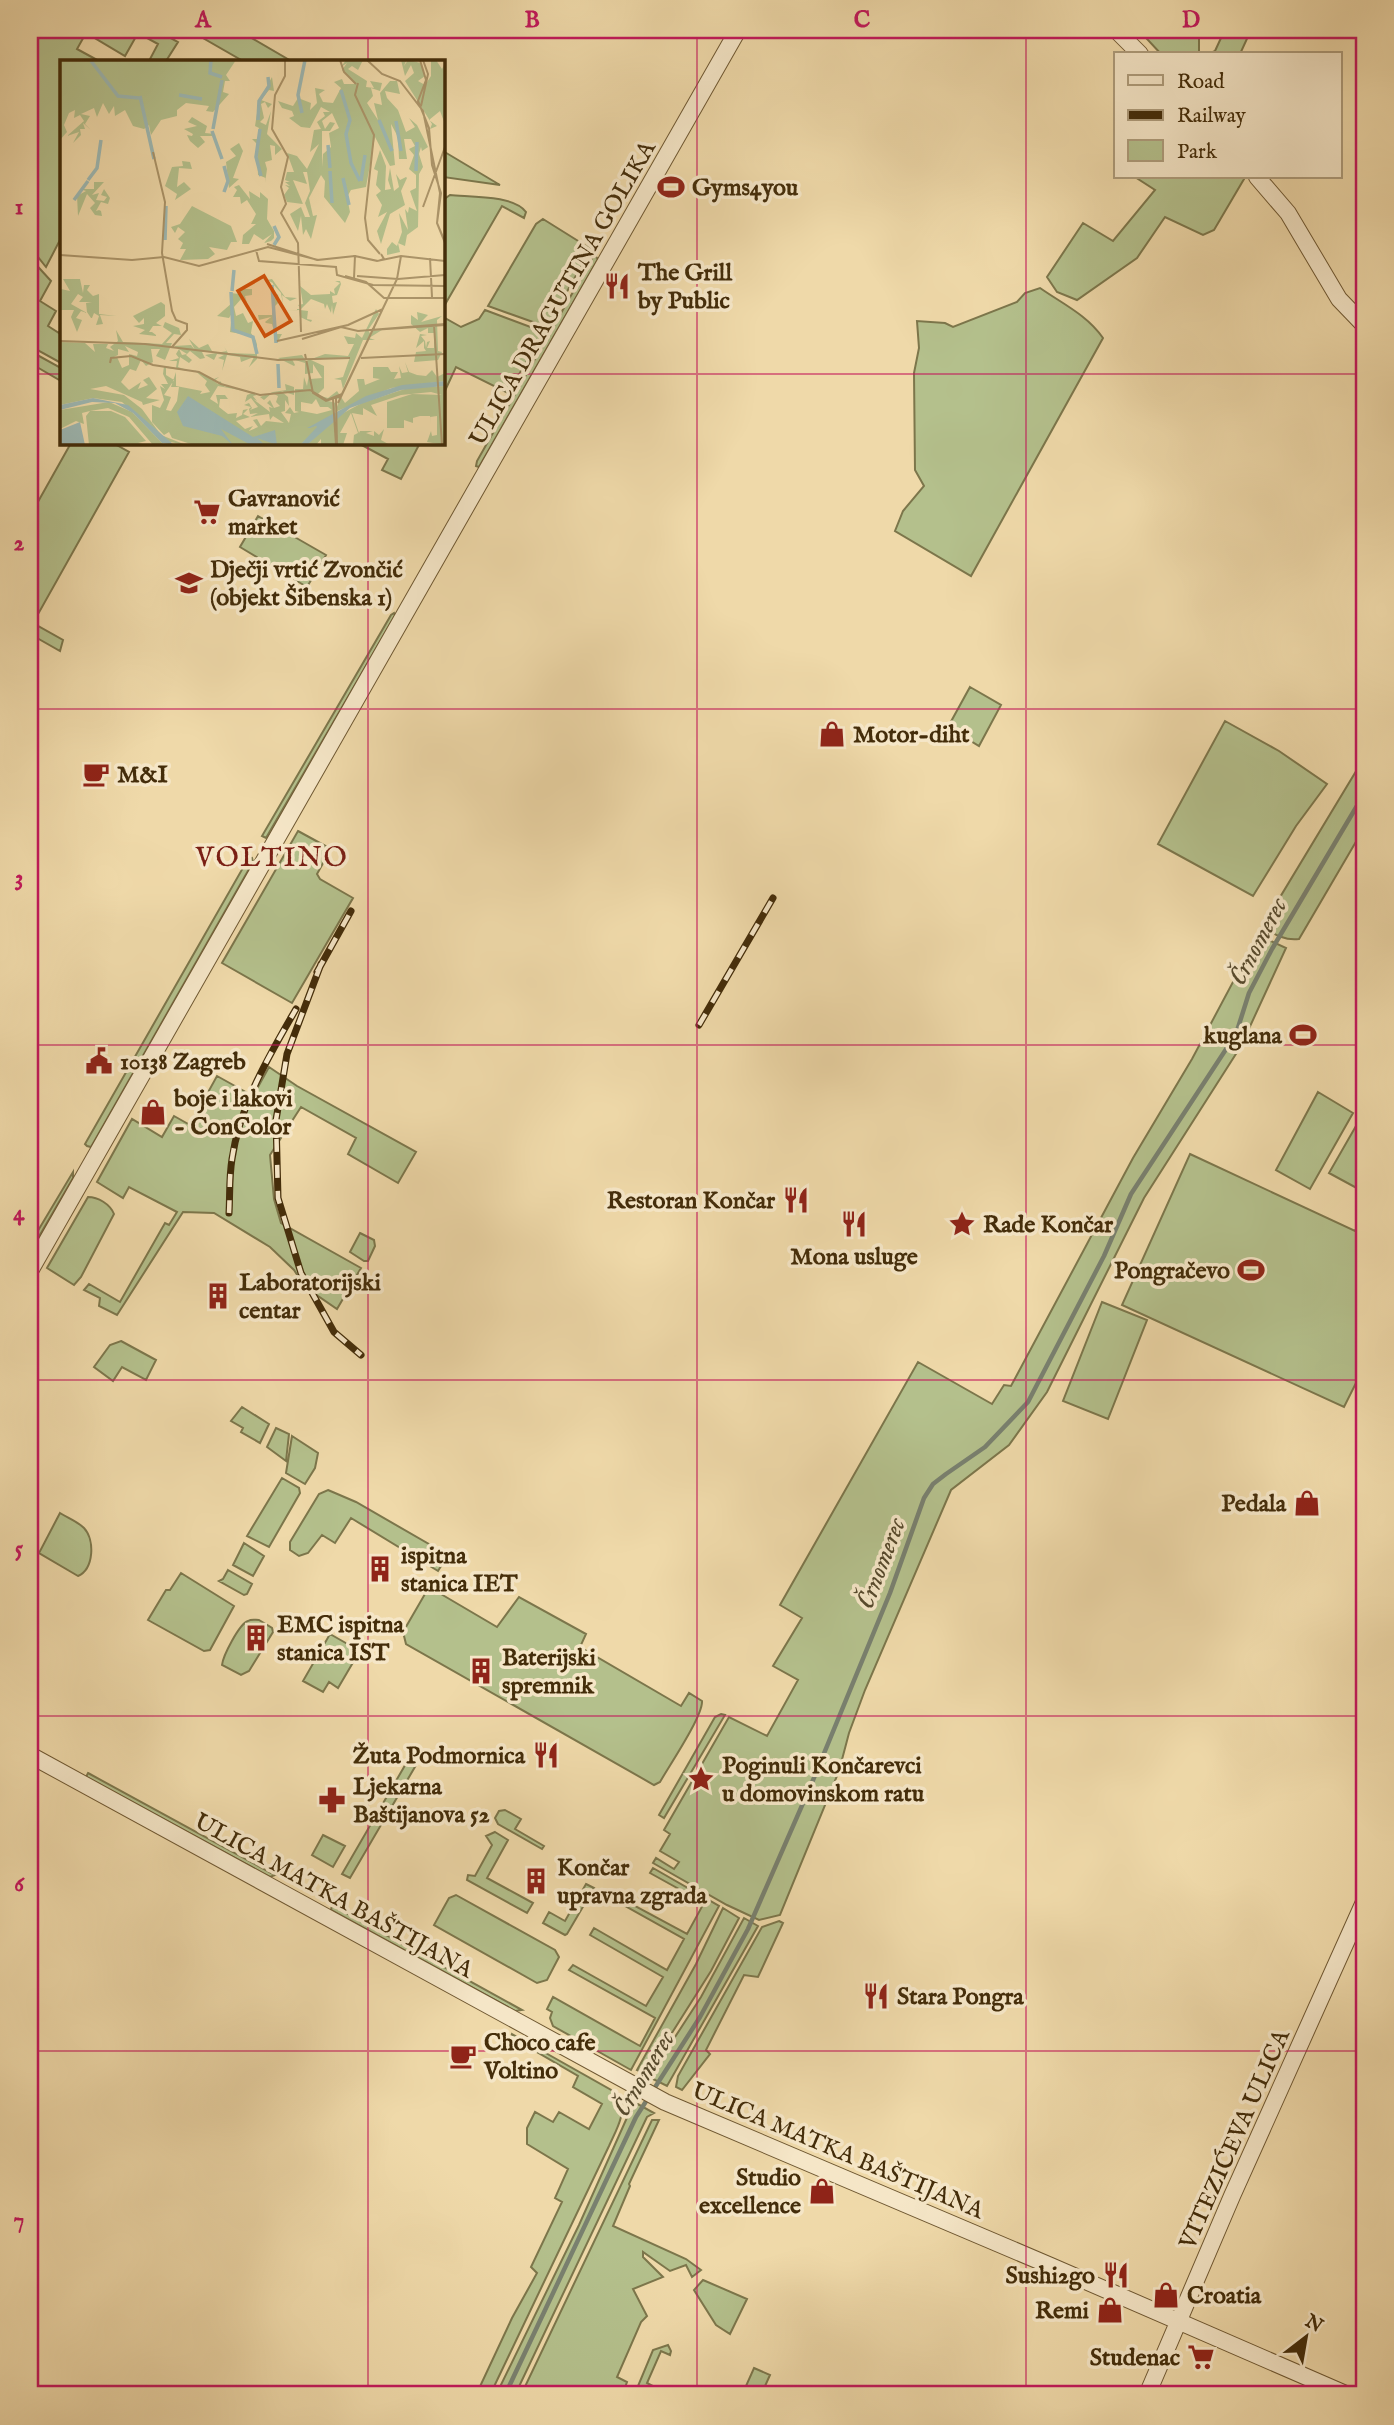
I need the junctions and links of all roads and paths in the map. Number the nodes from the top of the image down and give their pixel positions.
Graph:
1 (738, 30) edge
2 (1116, 30) edge
3 (1138, 52) edge
4 (1258, 178) edge
5 (1364, 325) edge
6 (30, 1271) edge
7 (30, 1755) edge
8 (1364, 1902) edge
9 (1179, 2321) junction
10 (1147, 2395) edge
11 (1348, 2395) edge

1 - 6 street, ULICA DRAGUTINA GOLIKA
2 - 3 street
4 - 5 street
7 - 9 street, ULICA MATKA BAŠTIJANA
8 - 9 street, VITEZIĆEVA ULICA
9 - 10 street, VITEZIĆEVA ULICA
9 - 11 street, ULICA MATKA BAŠTIJANA

